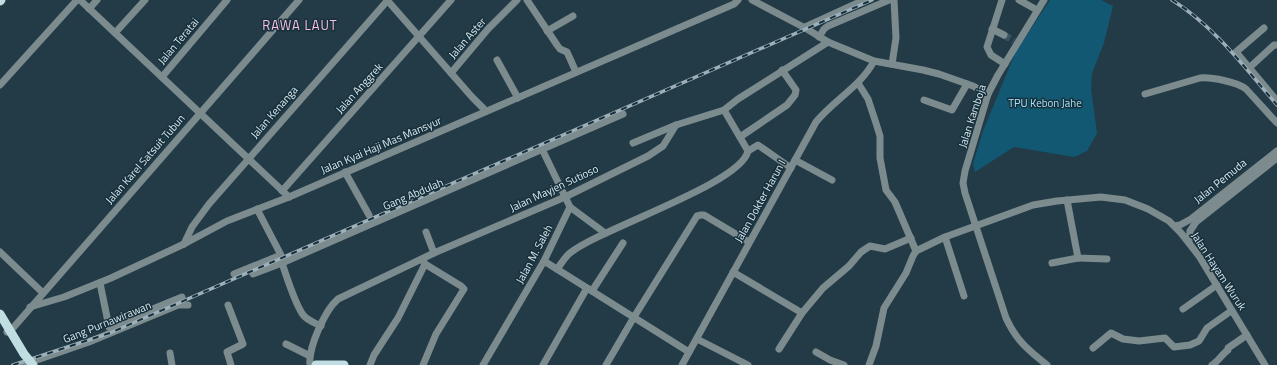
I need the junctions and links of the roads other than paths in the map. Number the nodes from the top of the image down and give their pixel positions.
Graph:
1 (78, 0) edge
2 (97, 0) edge
3 (145, 0) edge
4 (227, 0) edge
5 (299, 0) edge
6 (387, 0) edge
7 (451, 0) edge
8 (517, 0) edge
9 (527, 0) edge
10 (738, 0) edge
11 (752, 0) edge
12 (864, 0) edge
13 (890, 0) edge
14 (894, 0) edge
15 (1002, 0) edge
16 (1019, 0) edge
17 (1044, 0) edge
18 (764, 2) edge
19 (89, 9) junction
20 (1037, 10) junction
21 (573, 16) dead end
22 (803, 28) junction
23 (1264, 28) dead end
24 (992, 29) junction
25 (548, 31) junction
26 (114, 33) junction
27 (1004, 35) tunnel mouth
28 (419, 37) junction
29 (819, 37) junction
30 (828, 42) junction
31 (1277, 45) edge
32 (497, 60) dead end
33 (874, 61) junction
34 (892, 64) junction
35 (1005, 64) junction
36 (1249, 68) junction
37 (782, 70) junction
38 (576, 72) junction
39 (451, 73) junction
40 (162, 77) junction
41 (858, 83) junction
42 (967, 84) junction
43 (0, 85) edge
44 (988, 94) junction
45 (1145, 94) dead end
46 (518, 98) junction
47 (924, 100) dead end
48 (1277, 101) edge
49 (724, 110) junction
50 (486, 111) junction
51 (200, 113) junction
52 (623, 114) dead end
53 (1277, 123) edge
54 (676, 125) junction
55 (740, 137) junction
56 (633, 143) dead end
57 (542, 149) junction
58 (748, 150) junction
59 (1277, 156) edge
60 (248, 159) junction
61 (795, 160) junction
62 (791, 168) junction
63 (345, 172) junction
64 (832, 180) dead end
65 (282, 191) junction
66 (289, 197) junction
67 (565, 197) junction
68 (1067, 200) junction
69 (570, 206) junction
70 (257, 209) junction
71 (369, 215) dead end
72 (975, 226) junction
73 (1175, 226) junction
74 (426, 232) dead end
75 (605, 233) junction
76 (945, 237) junction
77 (911, 238) junction
78 (749, 242) junction
79 (1189, 242) junction
80 (623, 243) dead end
81 (184, 244) junction
82 (916, 251) junction
83 (0, 252) edge
84 (434, 253) junction
85 (1078, 258) junction
86 (1107, 259) dead end
87 (544, 261) junction
88 (423, 262) junction
89 (282, 263) junction
90 (1052, 264) dead end
91 (557, 269) junction
92 (733, 272) junction
93 (234, 274) dead end
94 (253, 274) dead end
95 (100, 283) junction
96 (1216, 285) junction
97 (589, 290) junction
98 (43, 293) junction
99 (964, 296) dead end
100 (182, 297) dead end
101 (188, 305) dead end
102 (228, 305) dead end
103 (0, 308) edge
104 (30, 308) junction
105 (1183, 309) dead end
106 (1231, 311) junction
107 (802, 313) junction
108 (0, 314) edge
109 (634, 318) junction
110 (0, 320) edge
111 (321, 326) junction
112 (10, 330) junction
113 (1247, 335) junction
114 (697, 339) junction
115 (286, 344) dead end
116 (1093, 348) dead end
117 (779, 349) dead end
118 (689, 352) junction
119 (816, 352) dead end
120 (170, 353) dead end
121 (310, 356) junction
122 (30, 364) edge
123 (871, 364) edge
124 (172, 365) edge
125 (230, 365) edge
126 (310, 365) edge
127 (316, 365) edge
128 (344, 365) edge
129 (370, 365) edge
130 (423, 365) edge
131 (483, 365) edge
132 (544, 365) edge
133 (606, 365) edge
134 (682, 365) edge
135 (748, 365) edge
136 (844, 365) edge
137 (1047, 365) edge
138 (1212, 365) edge
139 (1265, 365) edge

1 - 19 street
1 - 43 street
2 - 19 street
3 - 26 street
4 - 40 street, Jalan Teratai
5 - 51 street, Jalan Karel Satsuit Tubun
6 - 28 street
6 - 60 street, Jalan Kenanga
7 - 28 street, Jalan Anggrek
8 - 39 street, Jalan Aster
9 - 25 street
10 - 38 street, Jalan Kyai Haji Mas Mansyur
11 - 18 street
12 - 22 street
13 - 29 street
14 - 34 street
15 - 24 street
16 - 20 street
17 - 20 street, Jalan Kamboja
18 - 22 street
19 - 26 street
20 - 35 street, Jalan Kamboja
21 - 25 street
22 - 29 street
23 - 36 street
24 - 27 street
24 - 35 street
25 - 38 street
26 - 40 street
28 - 39 street
28 - 65 street, Jalan Anggrek
29 - 30 street
30 - 33 street
30 - 37 street
31 - 36 street
32 - 46 street
33 - 34 street
33 - 41 street, Jalan Dokter Harun I
34 - 42 street
35 - 44 street, Jalan Kamboja
36 - 48 street
37 - 49 street
37 - 55 street
38 - 46 street, Jalan Kyai Haji Mas Mansyur
39 - 50 street
40 - 51 street
41 - 61 street, Jalan Dokter Harun I
41 - 77 street
42 - 44 street
42 - 47 street
44 - 72 street, Jalan Kamboja
45 - 53 street
46 - 50 street, Jalan Kyai Haji Mas Mansyur
49 - 54 street
49 - 55 street
50 - 63 street, Jalan Kyai Haji Mas Mansyur
51 - 60 street
51 - 98 street, Jalan Karel Satsuit Tubun
52 - 57 street, Gang Abdulah
54 - 56 street
54 - 67 street, Jalan Mayjen Sutioso
55 - 58 street
57 - 67 street
57 - 89 street, Gang Abdulah
58 - 62 street
58 - 75 street
59 - 73 street, Jalan Pemuda
59 - 79 street, Jalan Pemuda
60 - 65 street
60 - 81 street, Jalan Kenanga
61 - 62 street, Jalan Dokter Harun I
61 - 64 street
62 - 78 street, Jalan Dokter Harun I
63 - 66 street, Jalan Kyai Haji Mas Mansyur
63 - 71 street
65 - 66 street
66 - 70 street, Jalan Kyai Haji Mas Mansyur
67 - 69 street
67 - 84 street, Jalan Mayjen Sutioso
68 - 72 street, Jalan Hayam Wuruk
68 - 73 street, Jalan Hayam Wuruk
68 - 85 street
69 - 75 street
69 - 87 street, Jalan M. Saleh
70 - 81 street, Jalan Kyai Haji Mas Mansyur
70 - 93 street
72 - 76 street, Jalan Hayam Wuruk
72 - 137 street, Jalan Kamboja
73 - 79 street, Jalan Hayam Wuruk
74 - 84 street
75 - 91 street
76 - 82 street, Jalan Hayam Wuruk
76 - 99 street
77 - 82 street
77 - 107 street
78 - 92 street, Jalan Dokter Harun I
78 - 109 street
79 - 96 street, Jalan Hayam Wuruk
80 - 97 street
81 - 95 street, Jalan Kyai Haji Mas Mansyur
82 - 123 street
83 - 98 street
84 - 88 street, Jalan Mayjen Sutioso
85 - 86 street
85 - 90 street
87 - 91 street
87 - 131 street, Jalan M. Saleh
88 - 111 street, Jalan Mayjen Sutioso
88 - 129 street
88 - 130 street
89 - 94 street, Gang Abdulah
89 - 111 street
91 - 97 street
92 - 107 street
92 - 114 street, Jalan Dokter Harun I
95 - 100 street
95 - 104 street, Jalan Kyai Haji Mas Mansyur
96 - 105 street
96 - 106 street, Jalan Hayam Wuruk
97 - 109 street
97 - 132 street
98 - 104 street, Jalan Karel Satsuit Tubun
101 - 122 street, Gang Purnawirawan
102 - 125 street
103 - 112 main road
104 - 112 street, Jalan Karel Satsuit Tubun
106 - 113 street, Jalan Hayam Wuruk
106 - 116 street
107 - 117 street
108 - 122 main road, bridge
109 - 118 street
109 - 133 street
110 - 112 main road
111 - 121 street, Jalan Mayjen Sutioso
112 - 122 main road
113 - 138 street
113 - 139 street, Jalan Hayam Wuruk
114 - 118 street, Jalan Dokter Harun I
114 - 135 street
115 - 121 street
118 - 134 street, Jalan Dokter Harun I
119 - 136 street
120 - 124 street
121 - 126 street, Jalan Mayjen Sutioso
127 - 128 main road

